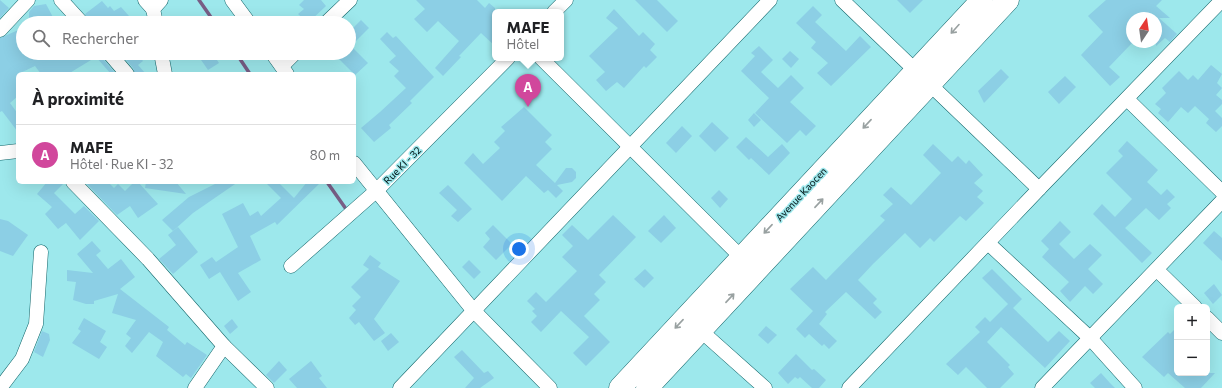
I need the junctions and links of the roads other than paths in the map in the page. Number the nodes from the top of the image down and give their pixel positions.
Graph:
1 (28, 0) edge
2 (61, 0) edge
3 (232, 0) edge
4 (350, 0) edge
5 (566, 0) edge
6 (770, 0) edge
7 (842, 0) edge
8 (982, 0) edge
9 (1008, 0) edge
10 (1222, 0) edge
11 (153, 3) edge
12 (557, 9) edge
13 (76, 16) edge
14 (155, 16) edge
15 (244, 16) edge
16 (333, 16) edge
17 (0, 30) edge
18 (115, 60) edge
19 (162, 60) edge
20 (277, 60) edge
21 (291, 60) edge
22 (505, 61) edge
23 (543, 61) edge
24 (285, 70) edge
25 (125, 72) edge
26 (165, 72) edge
27 (923, 78) junction
28 (1127, 99) junction
29 (630, 147) junction
30 (16, 151) edge
31 (0, 153) edge
32 (356, 165) edge
33 (75, 184) edge
34 (1039, 189) junction
35 (376, 191) junction
36 (1222, 192) edge
37 (1222, 201) edge
38 (988, 243) junction
39 (40, 252) dead end
40 (742, 257) junction
41 (291, 266) dead end
42 (1157, 270) junction
43 (1192, 304) edge
44 (473, 310) junction
45 (1210, 321) edge
46 (700, 330) junction
47 (1222, 333) edge
48 (1090, 338) junction
49 (224, 346) junction
50 (0, 388) edge
51 (196, 388) edge
52 (267, 388) edge
53 (400, 388) edge
54 (550, 388) edge
55 (620, 388) edge
56 (646, 388) edge
57 (765, 388) edge
58 (849, 388) edge
59 (1042, 388) edge
60 (1135, 388) edge

1 - 17 street
2 - 13 street
3 - 15 street
4 - 16 street
5 - 12 street
6 - 29 street
7 - 27 street
8 -> 27 highway, Avenue Kaocen
9 - 27 highway, Avenue Kaocen
10 - 28 street
11 - 14 street
18 - 25 street
19 - 26 street
20 - 24 street
21 - 24 street
22 - 35 street, Rue KI - 32
23 - 29 street
27 - 34 street
27 -> 40 highway, Avenue Kaocen
46 -> 27 highway, Avenue Kaocen
28 - 34 street
28 - 36 street
29 - 40 street
29 - 44 street
30 - 31 street
32 - 35 street
33 - 49 street
34 - 38 street
35 - 41 street, Rue KI - 32
35 - 44 street
37 - 42 street
38 - 48 street
38 - 58 street
39 - 50 street
40 -> 55 highway, Avenue Kaocen
42 - 43 street
42 - 48 street
44 - 53 street
44 - 54 street
45 - 47 street
46 - 56 highway, Avenue Kaocen
46 - 57 street
48 - 59 street
48 - 60 street
49 - 51 street
49 - 52 street

